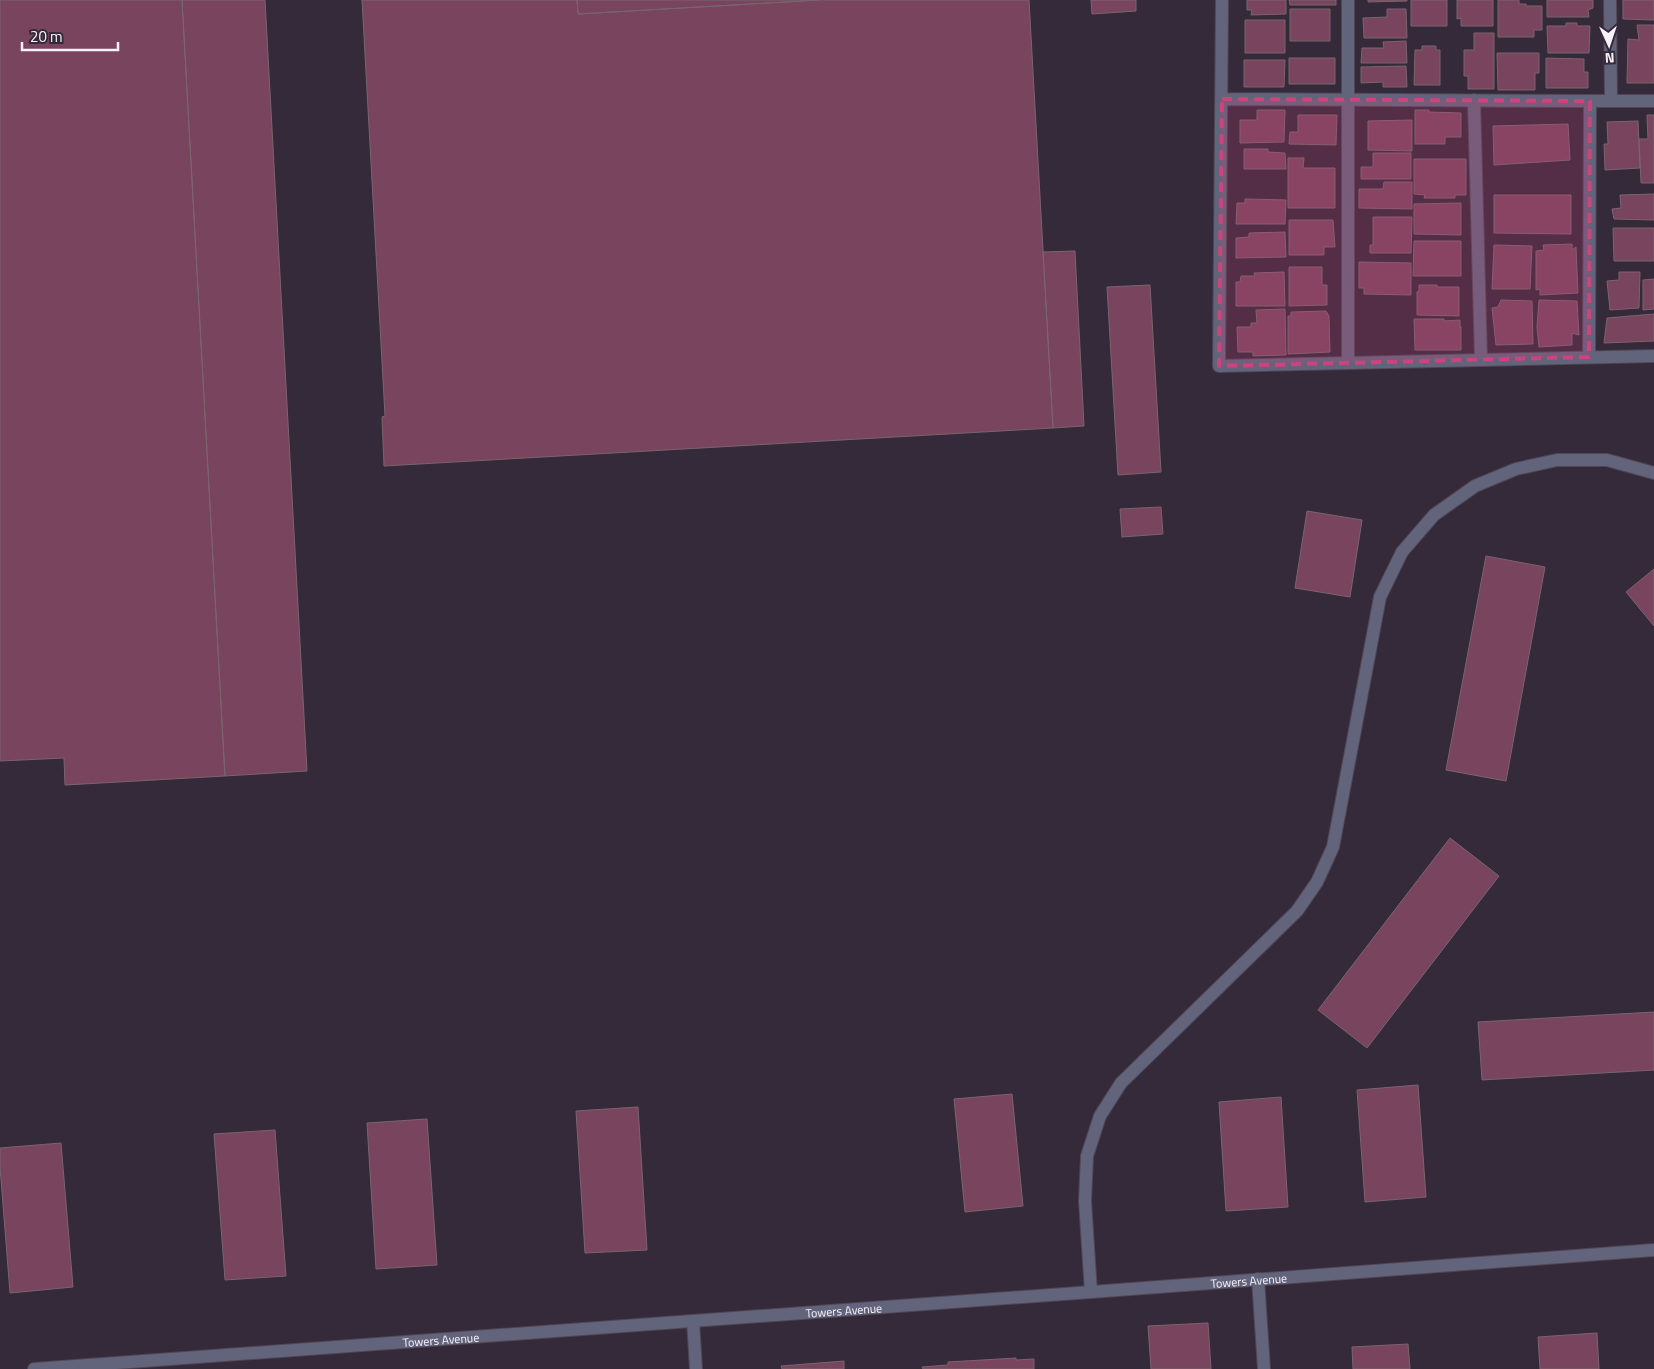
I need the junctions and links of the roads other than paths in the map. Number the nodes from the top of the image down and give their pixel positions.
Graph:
1 (1222, 0) edge
2 (1348, 0) edge
3 (1610, 0) edge
4 (1222, 99) junction
5 (1347, 100) junction
6 (1474, 100) junction
7 (1590, 101) junction
8 (1611, 101) junction
9 (1654, 101) edge
10 (1654, 356) edge
11 (1589, 357) junction
12 (1481, 360) junction
13 (1348, 363) junction
14 (1654, 473) edge
15 (1654, 1250) edge
16 (1258, 1279) junction
17 (1091, 1292) junction
18 (693, 1321) junction
19 (50, 1368) edge
20 (34, 1369) edge
21 (696, 1369) edge
22 (1264, 1369) edge

1 - 4 street
2 - 5 street
3 - 8 street
4 - 5 street
4 - 13 street
5 - 6 street
5 - 13 street
6 - 7 street
6 - 12 street
7 - 8 street
7 - 11 street
8 - 9 street
10 - 11 street
11 - 12 street
12 - 13 street
14 - 17 street
15 - 16 street, Towers Avenue
16 - 17 street, Towers Avenue
16 - 22 street
17 - 18 street, Towers Avenue
18 - 19 street, Towers Avenue
18 - 21 street
19 - 20 street, Towers Avenue

